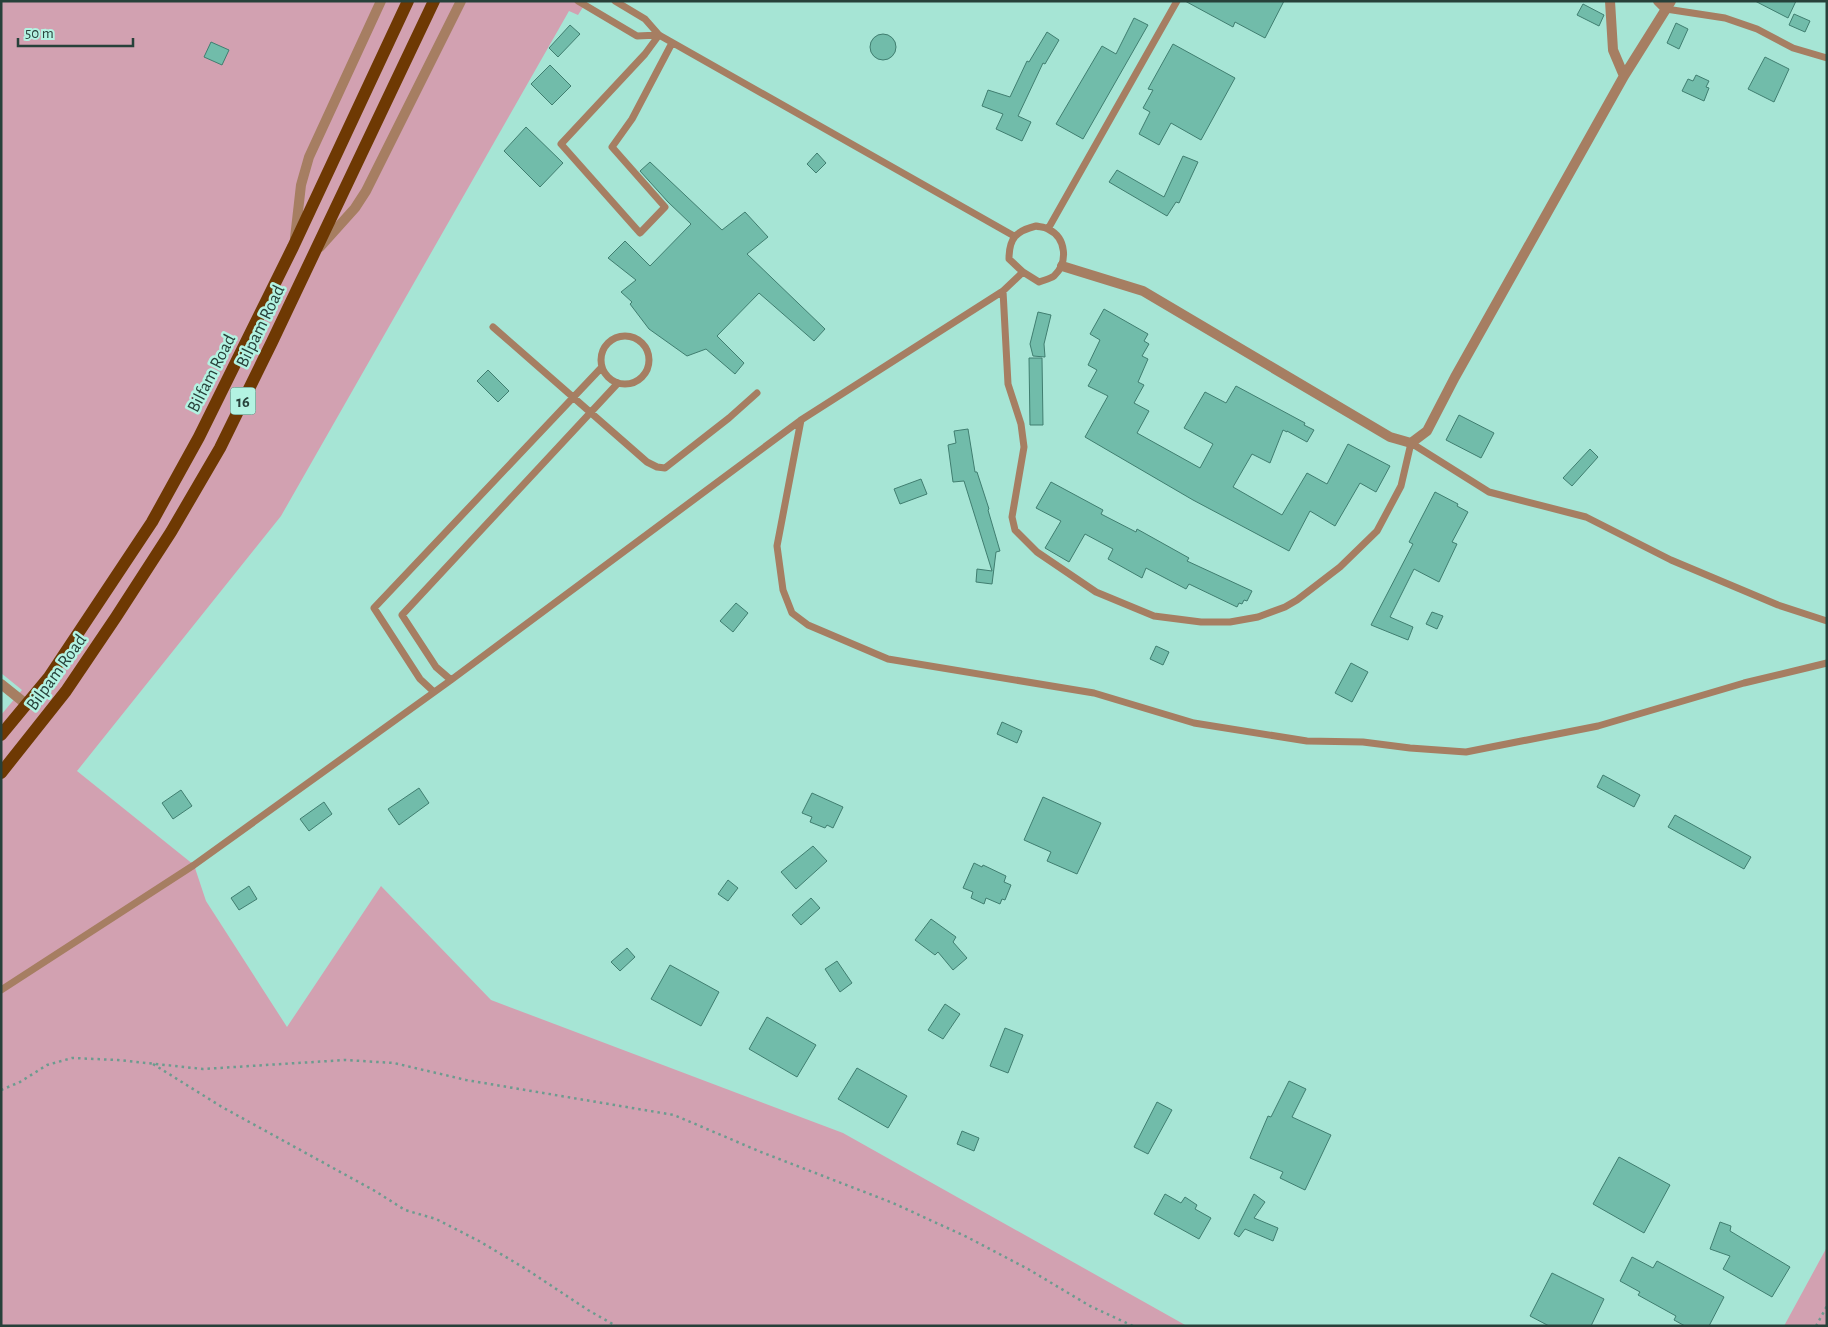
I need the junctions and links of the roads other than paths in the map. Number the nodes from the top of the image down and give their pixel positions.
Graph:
1 (381, 1) edge
2 (408, 1) edge
3 (434, 1) edge
4 (461, 1) edge
5 (578, 1) edge
6 (615, 1) edge
7 (1177, 1) edge
8 (1610, 1) edge
9 (1658, 1) edge
10 (1669, 5) edge
11 (659, 35) junction
12 (672, 43) junction
13 (1827, 58) edge
14 (1624, 76) junction
15 (1048, 229) junction
16 (1014, 236) junction
17 (293, 247) junction
18 (313, 256) junction
19 (1062, 266) junction
20 (1023, 272) junction
21 (1003, 290) junction
22 (493, 327) dead end
23 (602, 367) junction
24 (618, 383) junction
25 (757, 393) dead end
26 (572, 398) junction
27 (591, 414) junction
28 (801, 420) junction
29 (1411, 443) junction
30 (1827, 621) edge
31 (1827, 663) edge
32 (451, 680) junction
33 (1, 684) edge
34 (434, 692) junction
35 (26, 704) junction
36 (1, 735) edge
37 (1, 773) edge
38 (1, 990) edge

1 - 17 street
2 - 17 main road, Bilfam Road / 16
3 - 18 main road, Bilpam Road / 16
4 - 18 street
5 - 11 lane
6 - 11 lane
7 - 15 lane
8 - 14 street
9 - 10 street
10 - 13 lane
10 - 14 street
11 - 12 lane
11 - 12 lane
12 - 16 lane
14 - 29 street
15 - 16 lane
15 - 19 lane
16 - 20 lane
17 - 35 main road, Bilfam Road / 16
18 - 37 main road, Bilpam Road / 16
19 - 20 lane
19 - 29 street
20 - 21 lane
21 - 28 lane
21 - 29 lane
22 - 26 lane
23 - 24 lane
23 - 24 lane
23 - 26 lane
24 - 27 lane
25 - 27 lane
26 - 27 lane
26 - 34 lane
27 - 32 lane
28 - 31 lane
28 - 32 lane
29 - 30 lane
32 - 34 lane
33 - 35 street
34 - 38 lane
35 - 36 main road, Bilfam Road / 16

